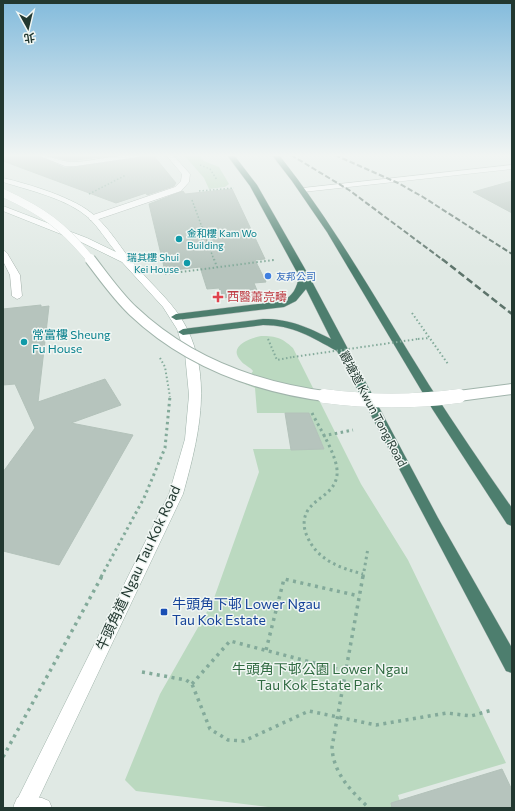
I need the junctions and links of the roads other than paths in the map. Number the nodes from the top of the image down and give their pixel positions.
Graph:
1 (3, 193) edge
2 (38, 193) edge
3 (167, 193) edge
4 (257, 193) edge
5 (305, 193) edge
6 (3, 208) edge
7 (93, 218) junction
8 (3, 254) edge
9 (128, 263) junction
10 (304, 276) junction
11 (17, 296) dead end
12 (176, 317) junction
13 (183, 332) junction
14 (340, 349) junction
15 (512, 389) edge
16 (512, 520) edge
17 (512, 665) edge
18 (30, 807) edge

1 - 15 main road, bridge
2 - 7 main road, 牛頭角道 Ngau Tau Kok Road
3 - 7 main road
4 - 10 highway, 觀塘道 Kwun Tong Road
5 - 16 highway
6 - 9 main road, 牛頭角道 Ngau Tau Kok Road
7 - 9 main road, 牛頭角道 Ngau Tau Kok Road
8 - 11 main road
9 - 12 main road, 牛頭角道 Ngau Tau Kok Road
10 - 12 highway
10 - 14 highway, 觀塘道 Kwun Tong Road
12 - 13 main road, 牛頭角道 Ngau Tau Kok Road
13 - 14 highway
13 - 18 main road, 牛頭角道 Ngau Tau Kok Road
14 - 17 highway, 觀塘道 Kwun Tong Road

